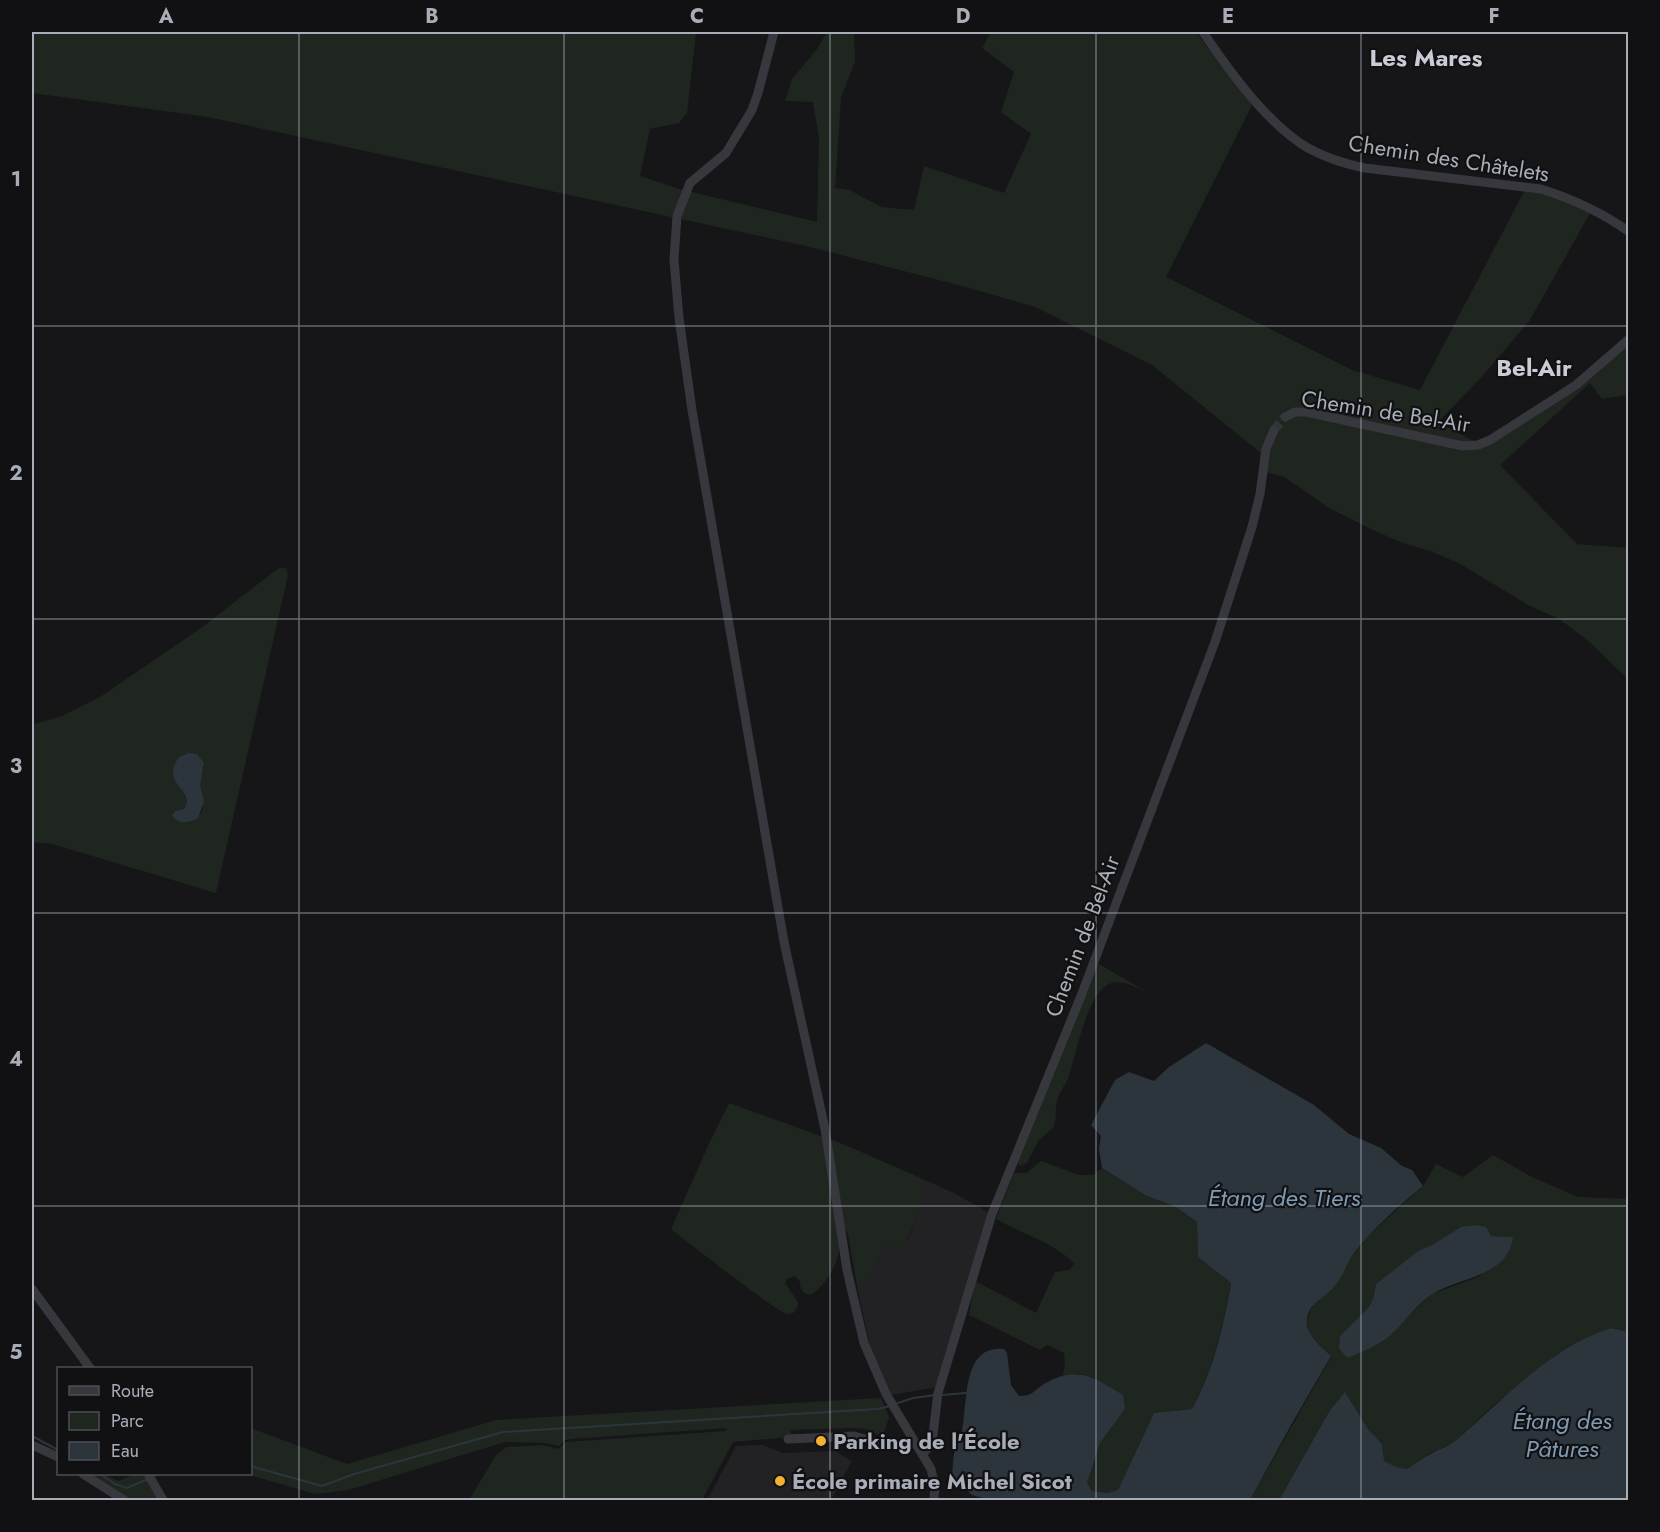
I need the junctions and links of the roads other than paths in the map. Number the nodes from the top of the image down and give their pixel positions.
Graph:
1 (774, 32) edge
2 (1203, 32) edge
3 (1629, 231) edge
4 (1629, 340) edge
5 (1285, 417) tunnel mouth
6 (1274, 430) tunnel mouth
7 (32, 1288) edge
8 (89, 1367) edge
9 (788, 1439) dead end
10 (915, 1442) junction
11 (32, 1445) edge
12 (923, 1454) junction
13 (57, 1457) edge
14 (86, 1475) edge
15 (150, 1477) edge
16 (122, 1500) edge
17 (163, 1500) edge
18 (929, 1500) edge
19 (934, 1500) edge

1 - 10 street
2 - 3 street, Chemin des Châtelets
4 - 5 street, Chemin de Bel-Air
6 - 12 street, Chemin de Bel-Air
7 - 8 street
9 - 10 street
10 - 12 street
11 - 13 street
12 - 18 street
12 - 19 street
14 - 16 street
15 - 17 street

